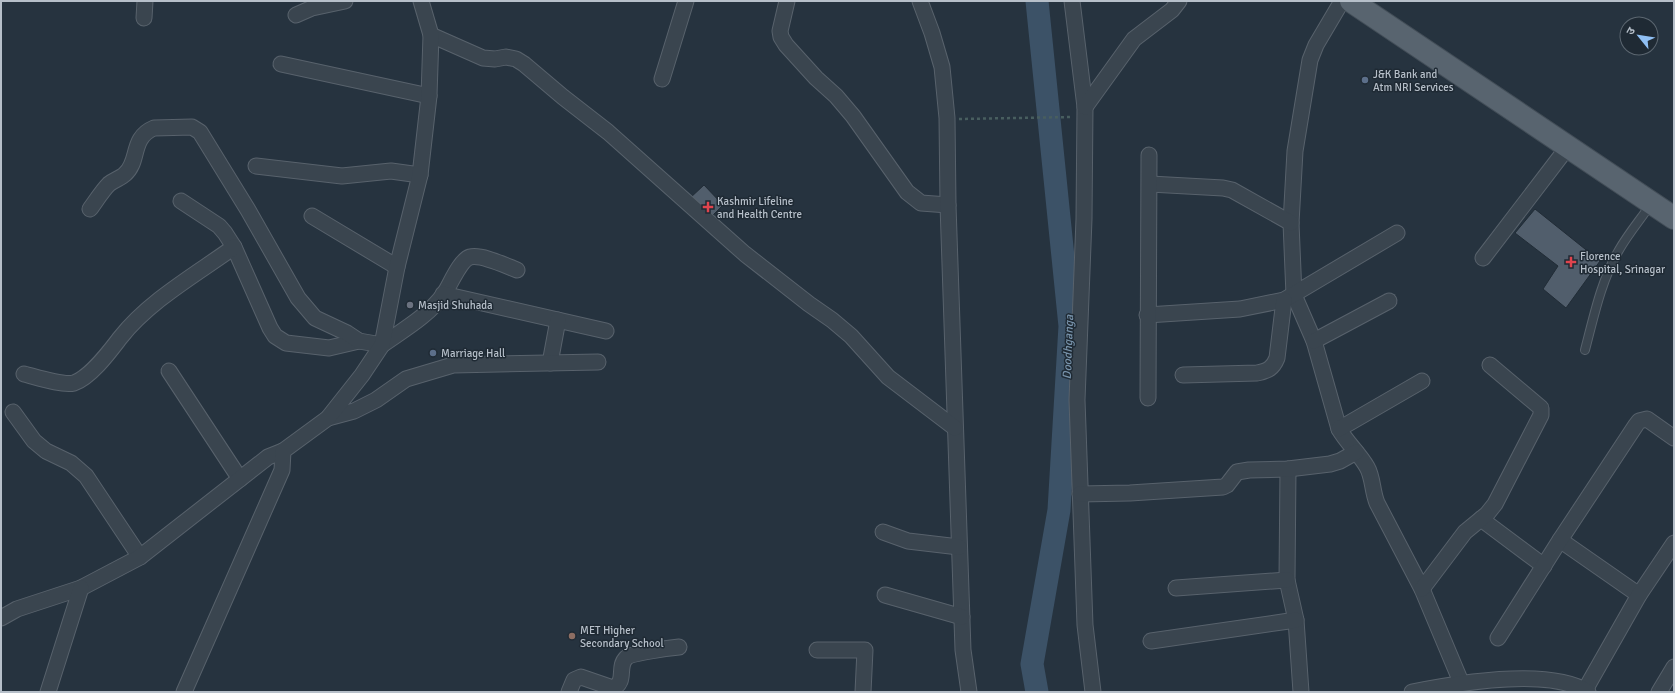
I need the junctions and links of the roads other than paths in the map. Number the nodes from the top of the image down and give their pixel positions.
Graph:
1 (145, 1) edge
2 (345, 1) edge
3 (421, 1) edge
4 (686, 1) edge
5 (787, 1) edge
6 (920, 1) edge
7 (1072, 1) edge
8 (1179, 1) edge
9 (1342, 1) edge
10 (1351, 1) edge
11 (296, 15) dead end
12 (144, 18) dead end
13 (431, 35) junction
14 (281, 64) dead end
15 (662, 79) dead end
16 (429, 96) junction
17 (1084, 107) junction
18 (1567, 148) junction
19 (1149, 155) dead end
20 (256, 166) dead end
21 (420, 176) junction
22 (1150, 184) junction
23 (181, 201) dead end
24 (1651, 203) junction
25 (948, 205) junction
26 (90, 209) dead end
27 (312, 216) dead end
28 (1674, 218) edge
29 (1291, 223) junction
30 (1397, 233) dead end
31 (234, 247) junction
32 (1483, 258) dead end
33 (397, 267) junction
34 (517, 270) dead end
35 (443, 294) junction
36 (1289, 297) junction
37 (1388, 301) dead end
38 (1147, 315) junction
39 (558, 320) junction
40 (606, 331) dead end
41 (359, 341) junction
42 (1314, 342) junction
43 (382, 345) junction
44 (1585, 350) dead end
45 (598, 362) dead end
46 (550, 363) junction
47 (1490, 365) dead end
48 (169, 371) dead end
49 (24, 374) dead end
50 (1183, 375) dead end
51 (1422, 381) dead end
52 (1148, 398) dead end
53 (13, 412) dead end
54 (328, 418) junction
55 (955, 428) junction
56 (1340, 428) junction
57 (1674, 438) edge
58 (283, 451) junction
59 (1356, 452) junction
60 (1288, 469) junction
61 (240, 479) junction
62 (1080, 494) junction
63 (1481, 520) junction
64 (883, 532) dead end
65 (1560, 540) junction
66 (1674, 543) edge
67 (959, 547) junction
68 (140, 557) junction
69 (1544, 566) junction
70 (1287, 580) junction
71 (81, 588) junction
72 (1176, 588) dead end
73 (1422, 589) junction
74 (886, 595) dead end
75 (1639, 595) junction
76 (962, 617) junction
77 (1, 618) edge
78 (1296, 620) junction
79 (1498, 638) dead end
80 (1151, 641) dead end
81 (679, 647) dead end
82 (817, 650) dead end
83 (1674, 667) edge
84 (1521, 679) junction
85 (1461, 682) junction
86 (1586, 691) edge
87 (48, 692) edge
88 (184, 692) edge
89 (569, 692) edge
90 (863, 692) edge
91 (969, 692) edge
92 (1093, 692) edge
93 (1301, 692) edge
94 (1412, 692) edge
95 (1529, 692) edge
96 (1659, 692) edge

1 - 12 street
2 - 11 street
3 - 13 street
4 - 15 street
5 - 25 street
6 - 25 street
7 - 17 street
8 - 17 street
9 - 29 street
10 - 18 main road
13 - 16 street
13 - 55 street
14 - 16 street
16 - 21 street
17 - 62 street
18 - 24 main road
18 - 32 street
19 - 22 street
20 - 21 street
21 - 33 street
22 - 29 street
22 - 38 street
23 - 31 street
24 - 28 main road
24 - 44 lane
25 - 55 street
26 - 41 street
27 - 33 street
29 - 36 street
30 - 36 street
31 - 41 street
31 - 49 street
33 - 43 street
34 - 35 street
35 - 39 street
35 - 43 street
36 - 38 street
36 - 42 street
36 - 50 street
37 - 42 street
38 - 52 street
39 - 40 street
39 - 46 street
41 - 43 street
42 - 56 street
43 - 54 street
45 - 46 street
46 - 54 street
47 - 63 street
48 - 61 street
51 - 56 street
53 - 68 street
54 - 58 street
55 - 67 street
56 - 59 street
57 - 65 street
58 - 61 street
58 - 88 street
59 - 60 street
59 - 73 street
60 - 62 street
60 - 70 street
61 - 68 street
62 - 92 street
63 - 69 street
63 - 73 street
64 - 67 street
65 - 69 street
65 - 75 street
66 - 75 street
67 - 76 street
68 - 71 street
69 - 79 street
70 - 72 street
70 - 78 street
71 - 77 street
71 - 87 street
73 - 85 street
74 - 76 street
75 - 86 street
76 - 91 street
78 - 80 street
78 - 93 street
81 - 89 street
82 - 90 street
83 - 96 street
84 - 85 street
84 - 86 street
84 - 95 street
85 - 94 street

